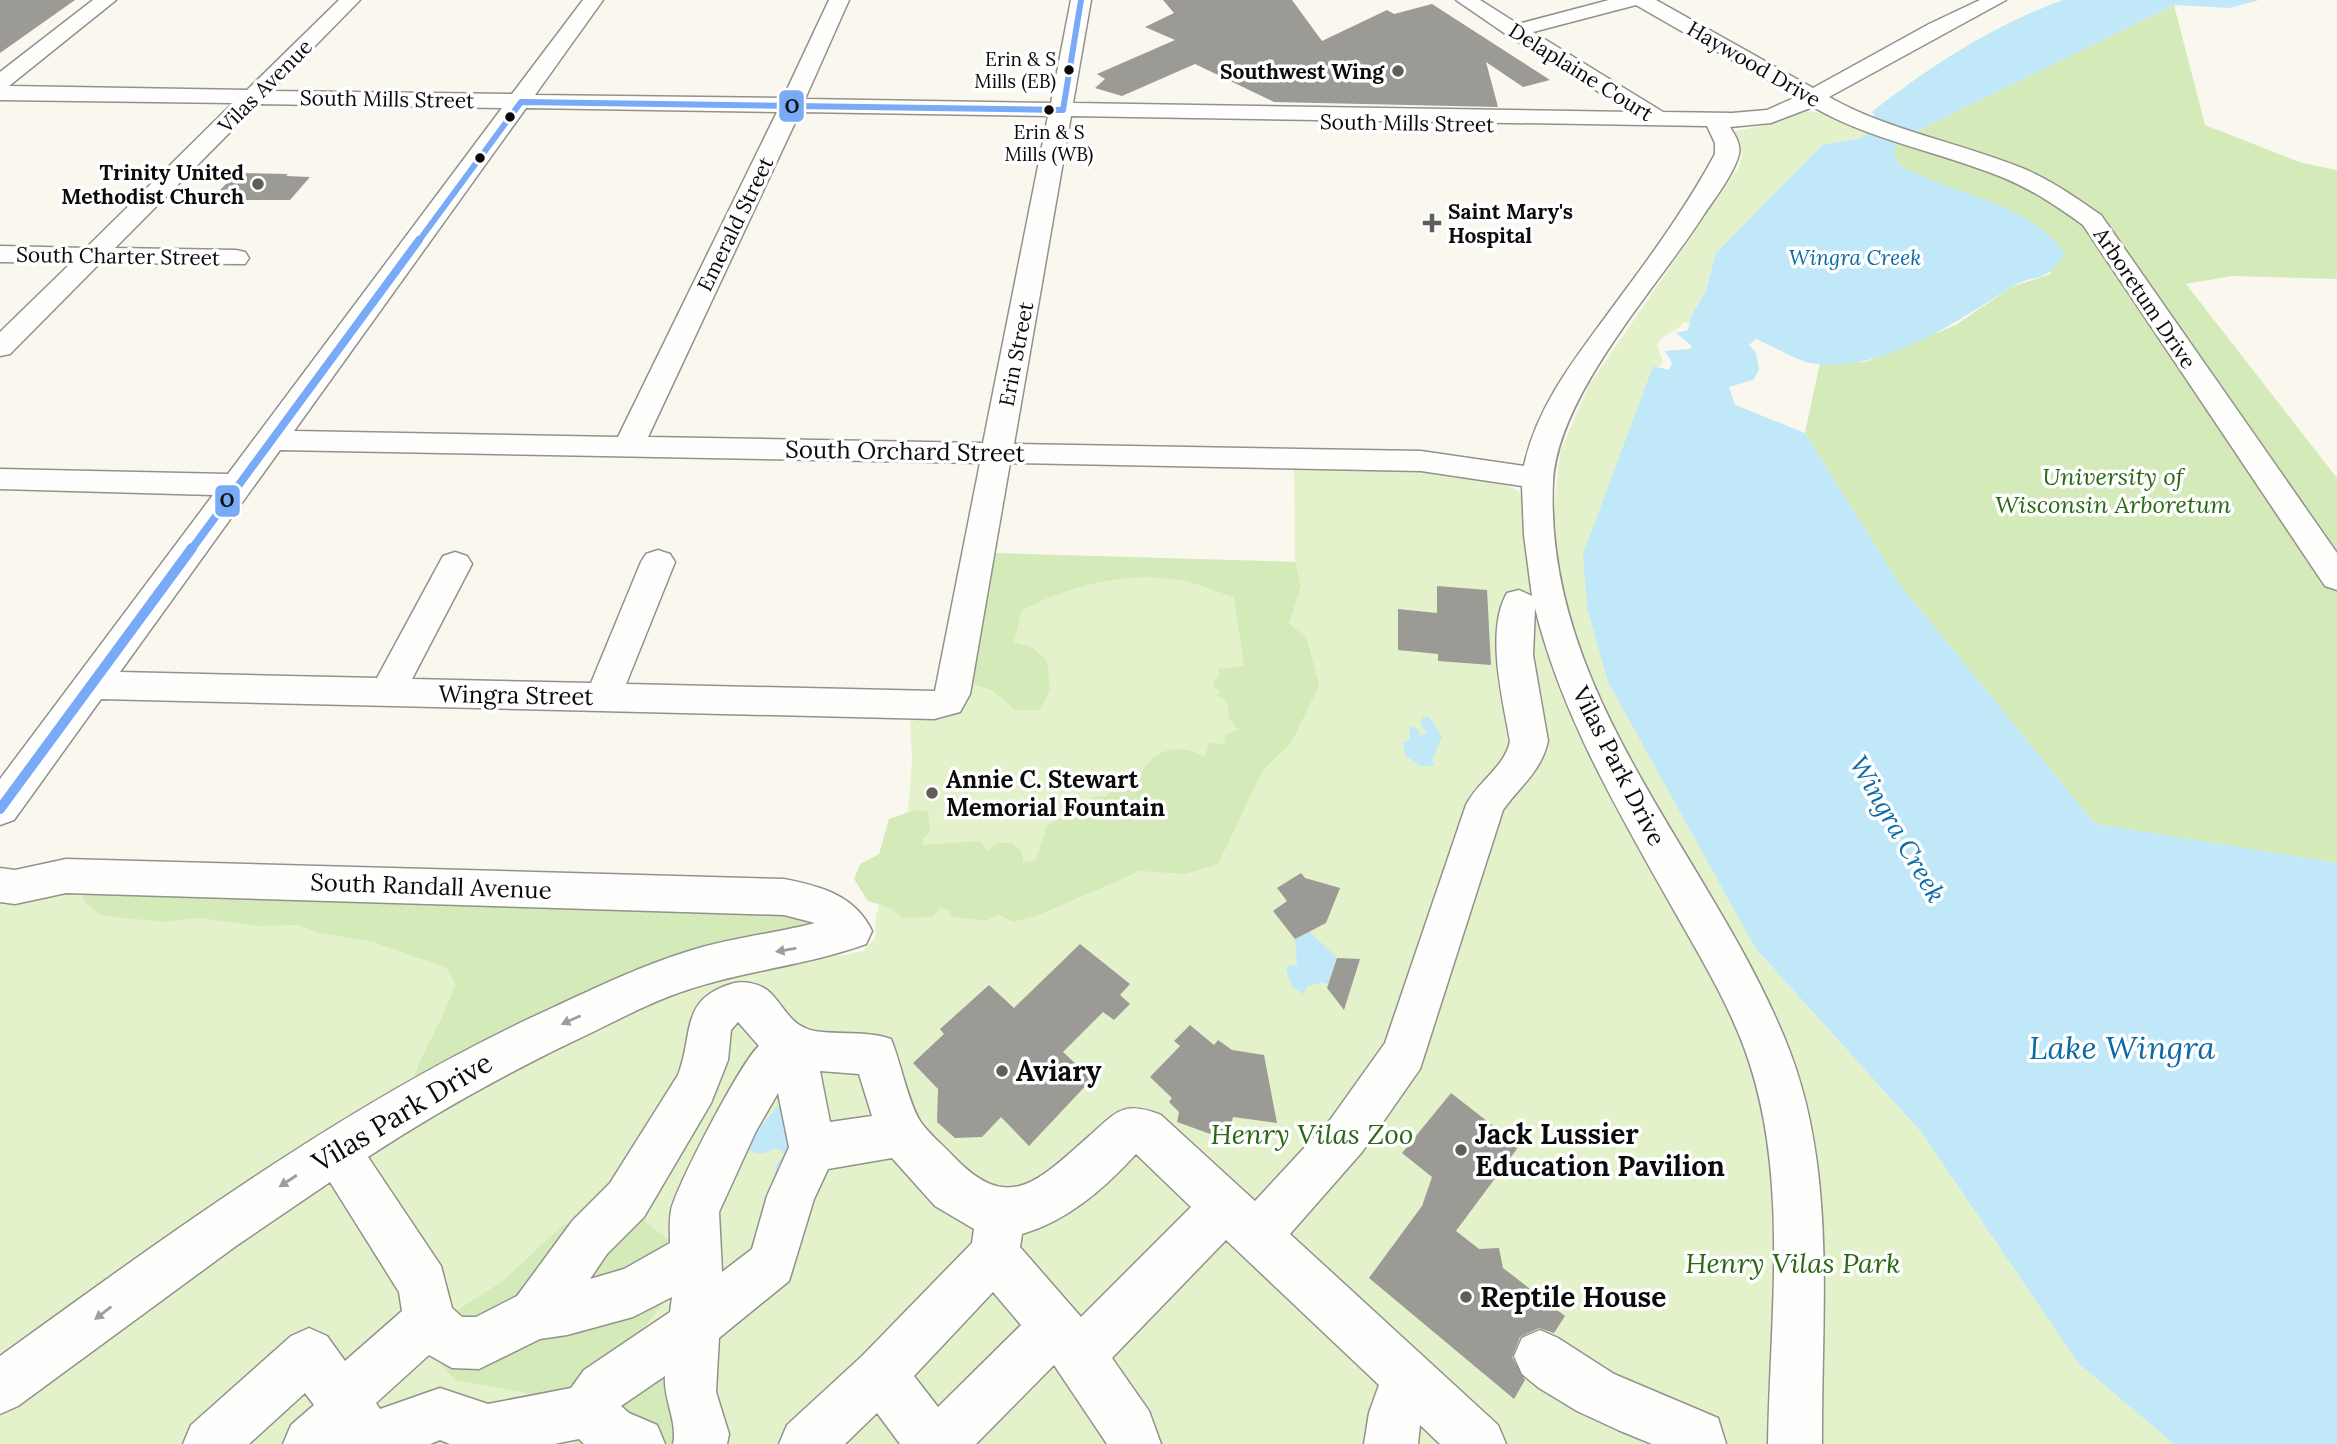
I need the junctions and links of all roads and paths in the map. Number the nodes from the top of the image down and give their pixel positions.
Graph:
1 (106, 0) edge
2 (350, 0) edge
3 (593, 0) edge
4 (839, 0) edge
5 (1081, 0) edge
6 (1466, 0) edge
7 (1632, 0) edge
8 (1641, 0) edge
9 (1996, 0) edge
10 (1514, 31) junction
11 (0, 83) edge
12 (0, 93) edge
13 (254, 97) junction
14 (520, 102) junction
15 (1822, 102) junction
16 (792, 105) junction
17 (1063, 110) junction
18 (1661, 120) junction
19 (1716, 121) junction
20 (0, 254) edge
21 (93, 256) junction
22 (236, 258) dead end
23 (0, 348) edge
24 (272, 440) junction
25 (629, 446) junction
26 (998, 453) junction
27 (1537, 478) junction
28 (0, 479) edge
29 (238, 485) junction
30 (658, 562) dead end
31 (455, 564) dead end
32 (2337, 578) edge
33 (1519, 602) dead end
34 (89, 685) junction
35 (387, 692) junction
36 (604, 697) junction
37 (943, 704) joint
38 (0, 809) edge
39 (0, 885) edge
40 (851, 932) joint
41 (798, 1049) junction
42 (901, 1134) junction
43 (813, 1148) junction
44 (348, 1168) dead end
45 (1241, 1221) junction
46 (998, 1233) junction
47 (694, 1257) junction
48 (535, 1314) junction
49 (429, 1321) junction
50 (693, 1327) junction
51 (1068, 1341) junction
52 (1540, 1356) dead end
53 (880, 1374) junction
54 (1408, 1376) junction
55 (0, 1388) edge
56 (344, 1404) junction
57 (587, 1411) junction
58 (210, 1444) edge
59 (310, 1444) edge
60 (638, 1444) edge
61 (700, 1444) edge
62 (806, 1444) edge
63 (935, 1444) edge
64 (1134, 1444) edge
65 (1391, 1444) edge
66 (1479, 1444) edge
67 (1699, 1444) edge
68 (1795, 1444) edge

1 - 11 street
2 - 13 street, Vilas Avenue
3 - 14 street
4 - 16 street, Emerald Street
5 - 17 street, Erin Street
6 - 10 street, Delaplaine Court
7 - 10 street
8 - 15 street, Haywood Drive
9 - 15 street, South Mills Street
10 - 18 street, Delaplaine Court
12 - 13 street, South Mills Street
13 - 14 street, South Mills Street
13 - 21 street, Vilas Avenue
14 - 16 street, South Mills Street
14 - 24 street
15 - 19 street, South Mills Street
15 - 32 street, Arboretum Drive
16 - 17 street, South Mills Street
16 - 25 street, Emerald Street
17 - 18 street, South Mills Street
17 - 26 street, Erin Street
18 - 19 street, South Mills Street
19 - 27 street, Vilas Park Drive
20 - 21 street, South Charter Street
21 - 22 street, South Charter Street
21 - 23 street, Vilas Avenue
24 - 25 street, South Orchard Street
24 - 29 street
25 - 26 street, South Orchard Street
26 - 27 street, South Orchard Street
26 - 37 street, Erin Street
27 - 68 street, Vilas Park Drive
28 - 29 street
29 - 34 street
30 - 36 street
31 - 35 street
33 - 45 street
34 - 35 street, Wingra Street
34 - 38 street
35 - 36 street, Wingra Street
36 - 37 street, Wingra Street
39 - 40 street, South Randall Avenue
40 -> 55 street, Vilas Park Drive
41 - 42 street
41 - 43 street
41 - 47 street
41 - 48 street
42 - 43 street
42 - 46 street
43 - 50 street
44 - 49 street
45 - 46 street
45 - 51 street
45 - 54 street
46 - 51 street
46 - 53 street
47 - 48 street
47 - 50 street
48 - 49 street
49 - 56 street
50 - 57 street
50 - 61 street
51 - 63 street
51 - 64 street
52 - 67 street
53 - 62 street
53 - 63 street
54 - 65 street
54 - 66 street
56 - 57 street
56 - 58 street
56 - 59 street
57 - 60 street

